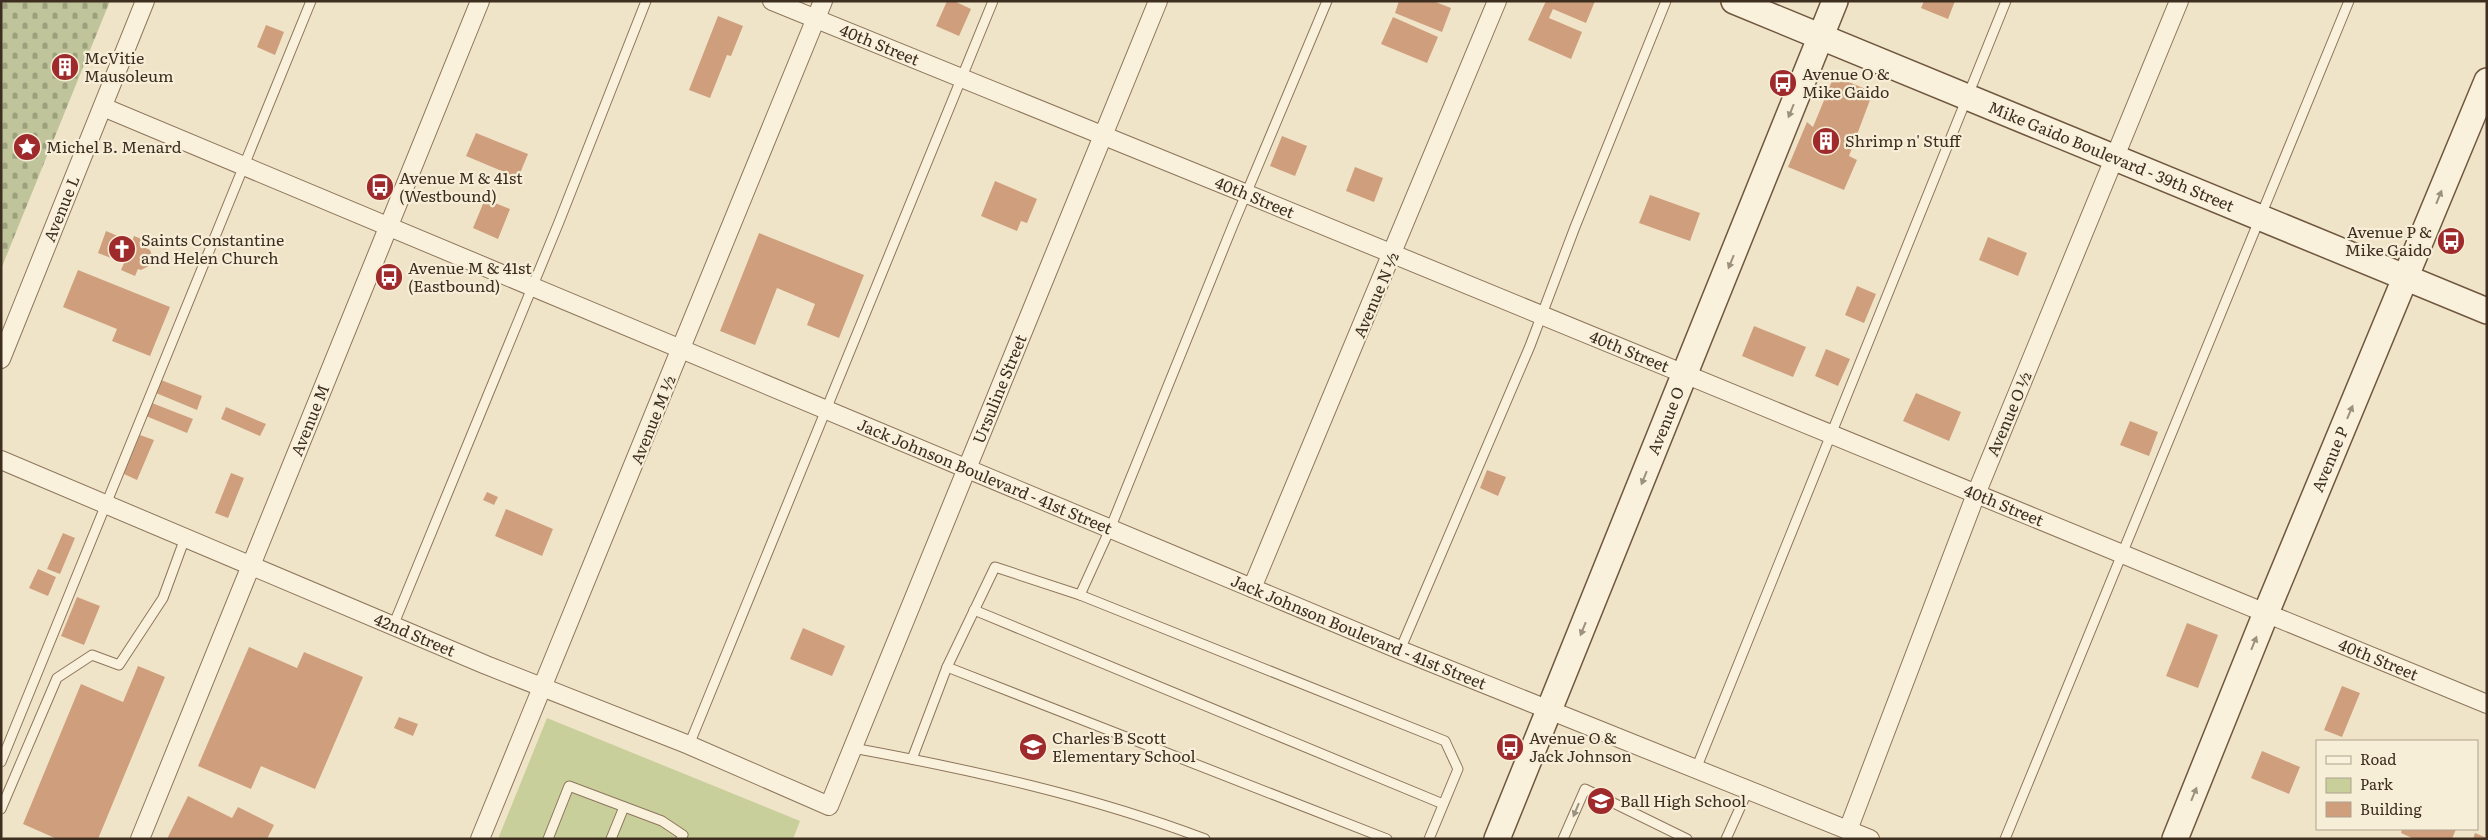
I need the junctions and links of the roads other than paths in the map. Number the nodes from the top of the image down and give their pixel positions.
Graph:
1 (145, 1) edge
2 (311, 1) edge
3 (480, 1) edge
4 (646, 1) edge
5 (772, 1) edge
6 (823, 1) edge
7 (993, 1) edge
8 (1158, 1) edge
9 (1327, 1) edge
10 (1497, 1) edge
11 (1666, 1) edge
12 (1734, 1) edge
13 (1835, 1) edge
14 (2006, 1) edge
15 (2179, 1) edge
16 (2349, 1) edge
17 (815, 20) junction
18 (1820, 37) junction
19 (961, 79) junction
20 (2487, 81) edge
21 (1967, 98) junction
22 (103, 108) junction
23 (1102, 135) junction
24 (2116, 158) junction
25 (243, 166) junction
26 (1247, 194) junction
27 (2262, 218) junction
28 (388, 227) junction
29 (1393, 254) junction
30 (2406, 278) junction
31 (532, 287) junction
32 (2487, 311) edge
33 (1542, 316) junction
34 (682, 349) junction
35 (1, 359) edge
36 (1686, 374) junction
37 (826, 410) junction
38 (1832, 434) junction
39 (1, 460) edge
40 (967, 469) junction
41 (1976, 494) junction
42 (106, 505) junction
43 (1110, 529) junction
44 (185, 538) junction
45 (2121, 554) junction
46 (250, 566) junction
47 (1252, 588) junction
48 (1080, 595) junction
49 (974, 610) junction
50 (2266, 613) junction
51 (393, 626) junction
52 (1400, 650) junction
53 (947, 667) junction
54 (543, 688) junction
55 (2487, 704) edge
56 (1550, 710) junction
57 (689, 746) junction
58 (853, 748) junction
59 (912, 759) junction
60 (1, 762) edge
61 (1696, 768) junction
62 (1748, 790) junction
63 (1443, 804) junction
64 (624, 806) junction
65 (829, 806) joint
66 (1, 809) edge
67 (1848, 830) junction
68 (140, 839) edge
69 (480, 839) edge
70 (548, 839) edge
71 (611, 839) edge
72 (681, 839) edge
73 (1205, 839) edge
74 (1387, 839) edge
75 (1429, 839) edge
76 (1496, 839) edge
77 (1563, 839) edge
78 (1687, 839) edge
79 (1726, 839) edge
80 (1870, 839) edge
81 (2004, 839) edge
82 (2175, 839) edge

1 - 22 street, Avenue L
2 - 25 lane
3 - 28 street, Avenue M
4 - 31 lane
5 - 17 street, 40th Street
6 - 17 street, Avenue M ½
7 - 19 lane
8 - 23 street, Ursuline Street
9 - 26 lane
10 - 29 street, Avenue N ½
11 - 33 lane
12 - 18 main road, Mike Gaido Boulevard - 39th Street
13 - 18 main road, Avenue O
14 - 21 lane
15 - 24 street, Avenue O ½
16 - 27 lane
17 - 19 street, 40th Street
17 - 34 street, Avenue M ½
18 - 21 main road, Mike Gaido Boulevard - 39th Street
18 -> 36 main road, Avenue O
19 - 23 street, 40th Street
19 - 37 lane
30 -> 20 main road, Avenue P
21 - 24 main road, Mike Gaido Boulevard - 39th Street
21 - 38 lane
22 - 25 street, Jack Johnson Boulevard - 41st Street
22 - 35 street, Avenue L
23 - 26 street, 40th Street
23 - 40 street, Ursuline Street
24 - 27 main road, Mike Gaido Boulevard - 39th Street
24 - 41 street, Avenue O ½
25 - 28 street, Jack Johnson Boulevard - 41st Street
25 - 42 lane
26 - 29 street, 40th Street
26 - 43 lane
27 - 30 main road, Mike Gaido Boulevard - 39th Street
27 - 45 lane
28 - 31 street, Jack Johnson Boulevard - 41st Street
28 - 46 street, Avenue M
29 - 33 street, 40th Street
29 - 47 street, Avenue N ½
30 - 32 main road, Mike Gaido Boulevard - 39th Street
50 -> 30 main road, Avenue P
31 - 34 street, Jack Johnson Boulevard - 41st Street
31 - 51 lane
33 - 36 street, 40th Street
33 - 52 lane
34 - 37 street, Jack Johnson Boulevard - 41st Street
34 - 54 street, Avenue M ½
36 - 38 street, 40th Street
36 -> 56 main road, Avenue O
37 - 40 street, Jack Johnson Boulevard - 41st Street
37 - 57 lane
38 - 41 street, 40th Street
38 - 61 lane
39 - 42 street, 42nd Street
40 - 43 street, Jack Johnson Boulevard - 41st Street
40 - 58 street, Ursuline Street
41 - 45 street, 40th Street
41 - 67 street, Avenue O ½
42 - 44 street, 42nd Street
42 - 60 lane
43 - 47 street, Jack Johnson Boulevard - 41st Street
43 - 48 lane
44 - 46 street, 42nd Street
44 - 66 lane
45 - 50 street, 40th Street
45 - 81 lane
46 - 51 street, 42nd Street
46 - 68 street, Avenue M
47 - 52 street, Jack Johnson Boulevard - 41st Street
48 - 49 lane
48 - 63 lane
49 - 53 lane
49 - 63 lane
50 - 55 street, 40th Street
82 -> 50 main road, Avenue P
51 - 54 street, 42nd Street
52 - 56 street, Jack Johnson Boulevard - 41st Street
53 - 59 lane
53 - 74 lane
54 - 57 street, 42nd Street
54 - 69 street, Avenue M ½
56 - 61 street, Jack Johnson Boulevard - 41st Street
56 - 76 main road, Avenue O
57 - 65 street, 42nd Street
58 - 59 lane
58 - 65 street, Ursuline Street
59 - 73 lane
61 - 62 street, Jack Johnson Boulevard - 41st Street
62 - 67 street, Jack Johnson Boulevard - 41st Street
62 - 79 lane
63 - 75 lane
64 - 70 lane
64 - 71 lane
64 - 72 lane
67 - 80 street, Jack Johnson Boulevard - 41st Street
78 -> 77 lane

